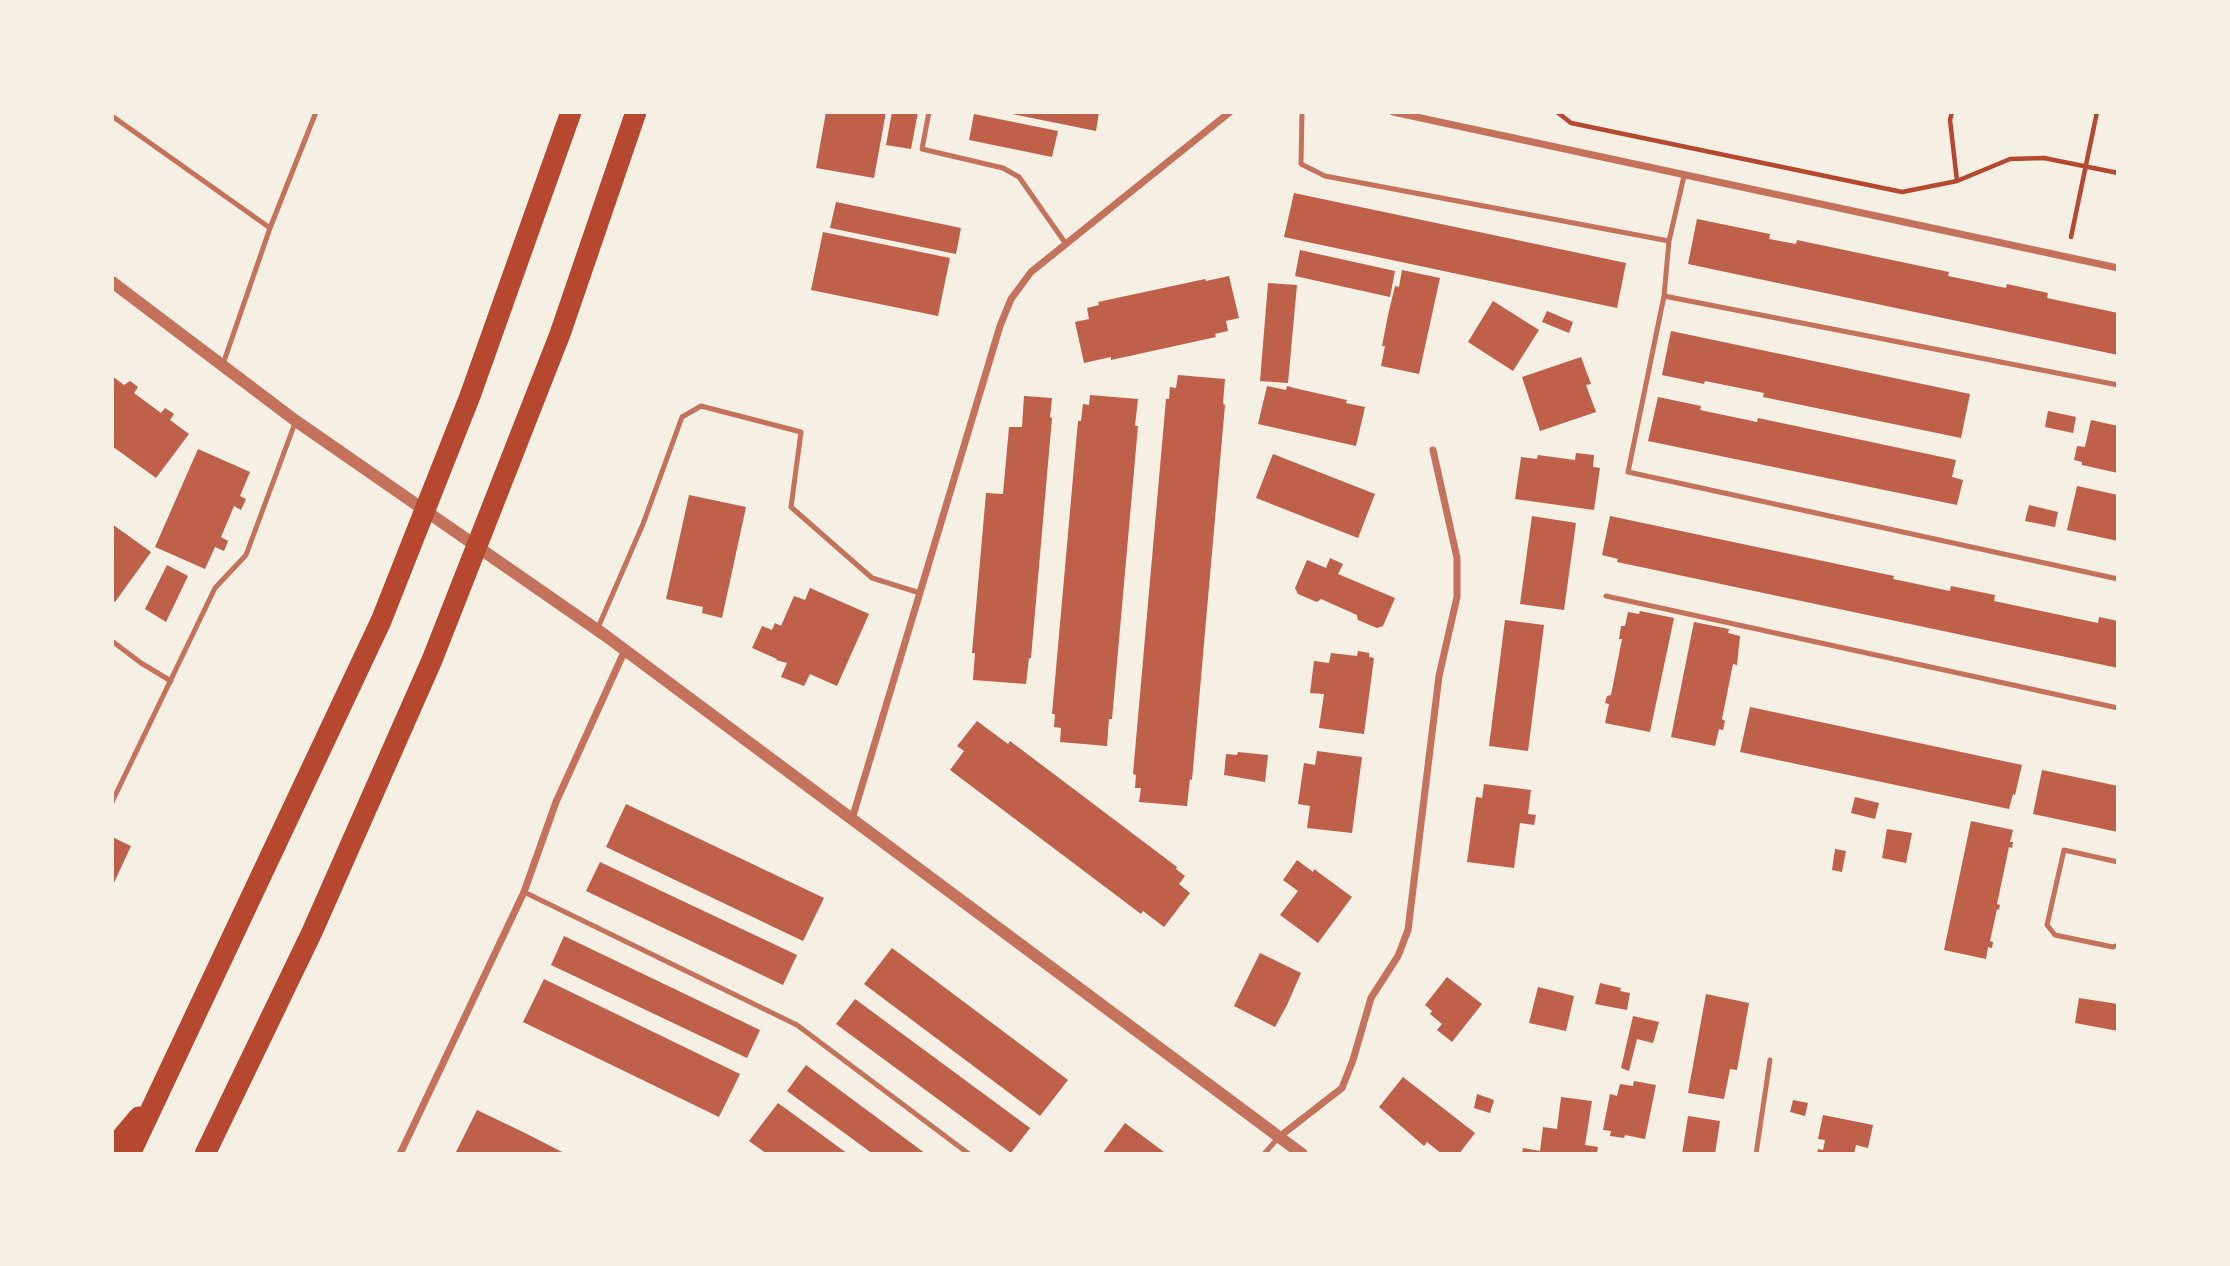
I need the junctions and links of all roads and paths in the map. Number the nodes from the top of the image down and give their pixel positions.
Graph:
1 (316, 112) edge
2 (571, 112) edge
3 (636, 112) edge
4 (929, 112) edge
5 (1230, 112) edge
6 (1302, 112) edge
7 (1393, 112) edge
8 (1557, 112) edge
9 (1952, 112) edge
10 (2097, 112) edge
11 (112, 116) edge
12 (2086, 165) junction
13 (2118, 173) edge
14 (1684, 176) junction
15 (1957, 181) junction
16 (270, 228) junction
17 (2071, 237) dead end
18 (1669, 241) junction
19 (1066, 244) junction
20 (2118, 268) edge
21 (112, 282) edge
22 (1664, 296) junction
23 (222, 367) junction
24 (2118, 385) edge
25 (296, 421) junction
26 (1433, 450) dead end
27 (2118, 579) edge
28 (920, 593) junction
29 (1605, 596) dead end
30 (597, 630) junction
31 (112, 641) edge
32 (625, 650) junction
33 (171, 681) junction
34 (2118, 708) edge
35 (112, 802) edge
36 (852, 819) junction
37 (2118, 862) edge
38 (524, 892) junction
39 (2118, 945) edge
40 (1770, 1060) dead end
41 (160, 1092) junction
42 (1279, 1137) junction
43 (112, 1149) edge
44 (130, 1154) edge
45 (205, 1154) edge
46 (400, 1154) edge
47 (969, 1154) edge
48 (1264, 1154) edge
49 (1302, 1154) edge
50 (1756, 1154) edge

1 - 16 lane
2 - 41 highway
3 - 45 highway
4 - 19 lane
5 - 19 street
6 - 18 lane
7 - 14 street
8 - 15 path
9 - 15 path
10 - 12 path
11 - 16 lane
12 - 13 path
12 - 15 path
12 - 17 path
14 - 18 lane
14 - 20 street
16 - 23 lane
18 - 22 lane
19 - 28 street
21 - 23 street
22 - 24 lane
22 - 27 lane
23 - 25 street
25 - 30 street
25 - 33 lane
26 - 42 street
28 - 30 lane
28 - 36 street
29 - 34 lane
30 - 32 street
31 - 33 lane
32 - 36 street
32 - 38 street
33 - 35 lane
36 - 42 street
37 - 39 lane
38 - 46 street
38 - 47 lane
40 - 50 lane
41 - 43 highway
41 - 44 highway
42 - 48 lane
42 - 49 street

